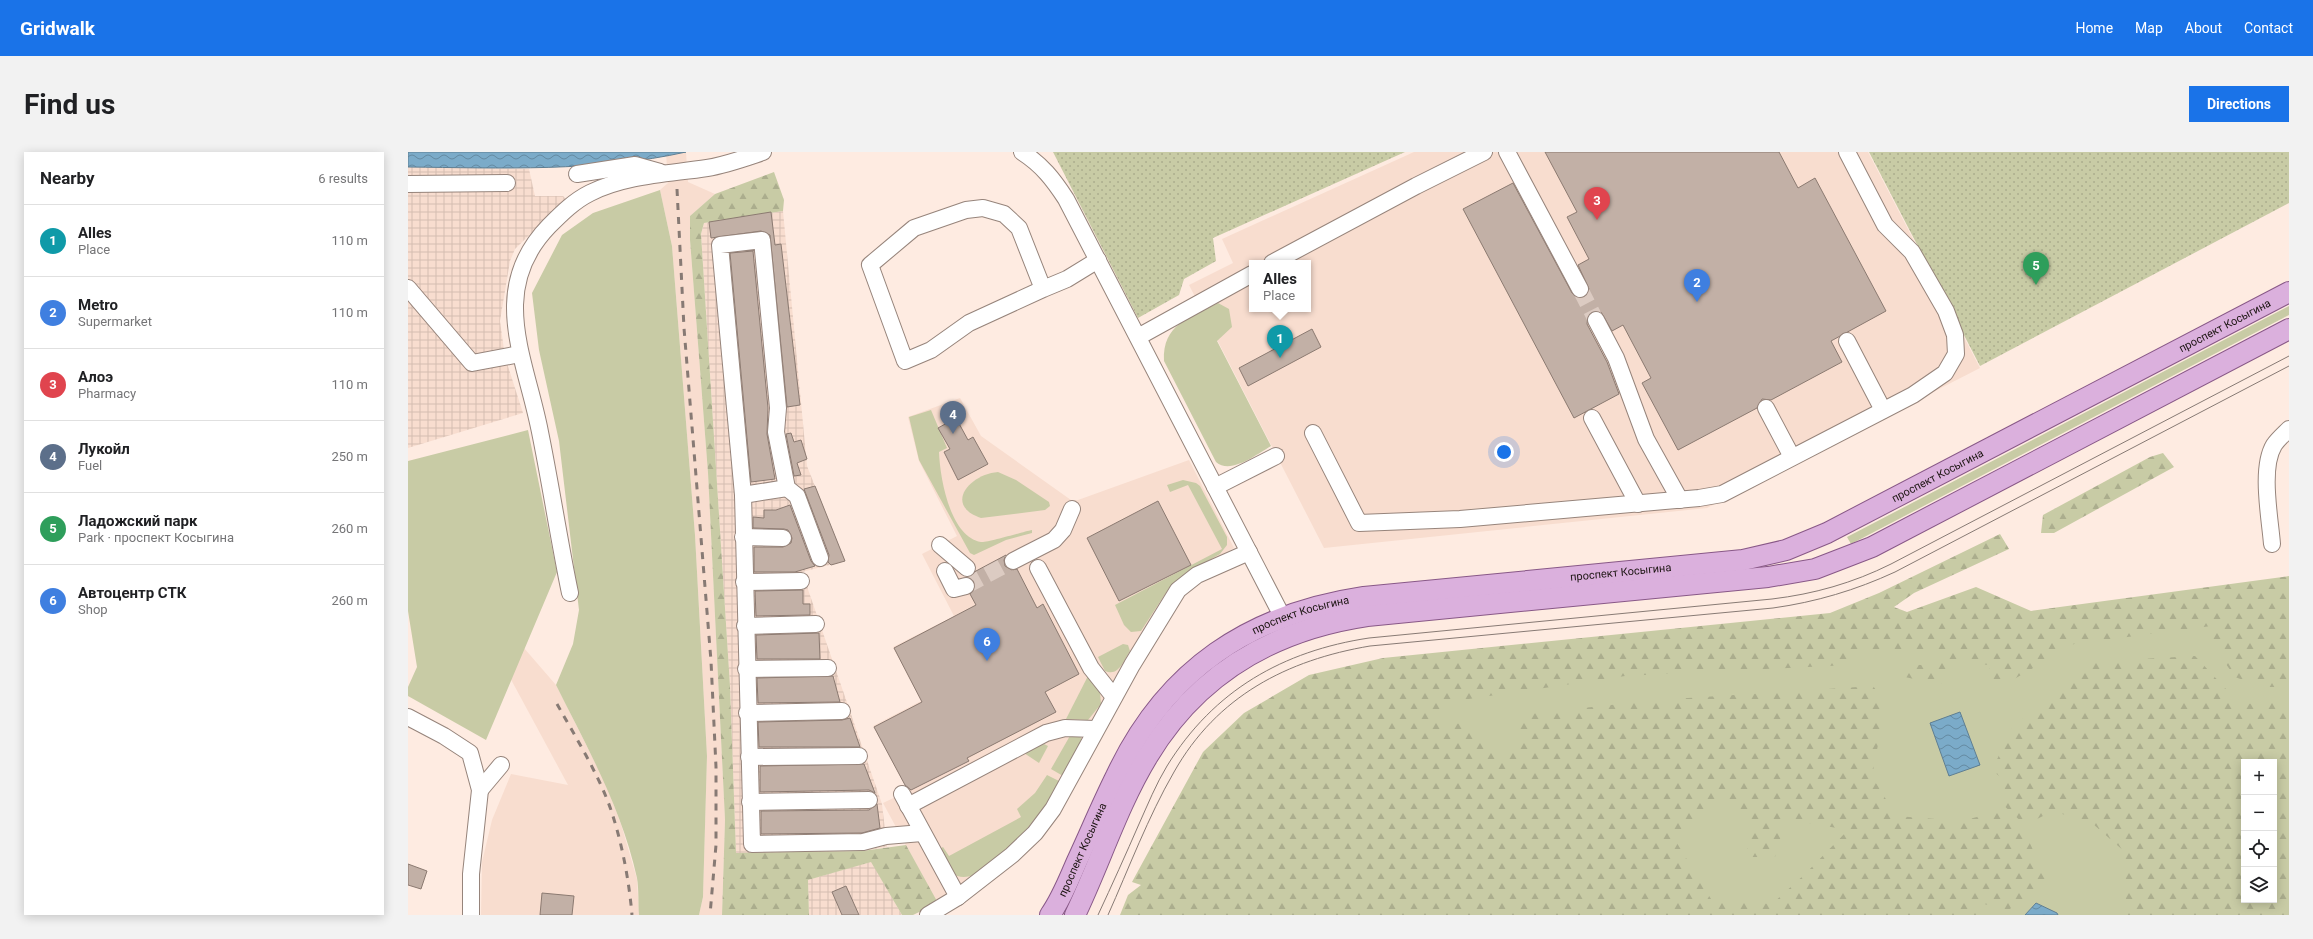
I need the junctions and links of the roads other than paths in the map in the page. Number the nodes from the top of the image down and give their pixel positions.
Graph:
1 (763, 152) edge
2 (1022, 152) edge
3 (1484, 152) edge
4 (1507, 152) edge
5 (1847, 152) edge
6 (663, 173) junction
7 (577, 174) dead end
8 (507, 183) dead end
9 (408, 184) edge
10 (1098, 260) junction
11 (1278, 260) edge
12 (1249, 276) edge
13 (408, 288) edge
14 (1043, 289) junction
15 (1580, 289) tunnel mouth
16 (2289, 292) edge
17 (1596, 320) tunnel mouth
18 (2289, 329) edge
19 (1138, 337) junction
20 (1847, 341) dead end
21 (520, 354) junction
22 (1766, 408) dead end
23 (1883, 410) junction
24 (1592, 418) dead end
25 (2289, 429) edge
26 (1313, 433) dead end
27 (1276, 456) dead end
28 (1792, 457) junction
29 (1215, 487) junction
30 (787, 488) junction
31 (743, 495) junction
32 (1680, 500) junction
33 (1638, 504) junction
34 (1072, 509) dead end
35 (743, 537) junction
36 (783, 538) dead end
37 (2272, 544) dead end
38 (940, 545) dead end
39 (1249, 552) junction
40 (820, 558) dead end
41 (1013, 562) tunnel mouth
42 (967, 568) dead end
43 (1038, 568) dead end
44 (945, 571) dead end
45 (801, 581) dead end
46 (744, 582) junction
47 (960, 587) dead end
48 (570, 593) dead end
49 (1282, 616) junction
50 (816, 624) dead end
51 (744, 626) junction
52 (828, 668) dead end
53 (746, 669) junction
54 (1114, 697) junction
55 (842, 712) dead end
56 (748, 713) junction
57 (408, 717) edge
58 (1095, 729) junction
59 (859, 756) dead end
60 (749, 757) junction
61 (501, 765) dead end
62 (480, 790) junction
63 (869, 800) dead end
64 (750, 802) junction
65 (922, 833) junction
66 (958, 897) junction
67 (471, 915) edge
68 (928, 915) edge
69 (1050, 915) edge
70 (1074, 915) edge

1 - 6 street
2 - 10 street
3 - 11 street
4 - 15 street
5 - 23 street
6 - 7 street
6 - 21 street
8 - 9 street
10 - 14 street
10 - 19 street
12 - 19 street
13 - 21 street
14 - 14 street
16 - 49 main road, проспект Косыгина
17 - 32 street
18 - 70 main road, проспект Косыгина
19 - 29 street
20 - 23 street
21 - 48 street
22 - 28 street
23 - 28 street
24 - 33 street
25 - 37 street
26 - 33 street
27 - 29 street
28 - 32 street
29 - 39 street
30 - 31 street
30 - 31 street
30 - 40 street
31 - 35 street
32 - 33 street
34 - 41 street
35 - 36 street
35 - 46 street
38 - 42 street
39 - 49 street
39 - 54 street
43 - 54 street
44 - 47 street
45 - 46 street
46 - 51 street
49 - 69 main road, проспект Косыгина
50 - 51 street
51 - 53 street
52 - 53 street
53 - 56 street
54 - 58 street
55 - 56 street
56 - 60 street
57 - 62 street
58 - 65 street
58 - 66 street
59 - 60 street
60 - 64 street
61 - 62 street
62 - 67 street
63 - 64 street
64 - 65 street
65 - 66 street
66 - 68 street

